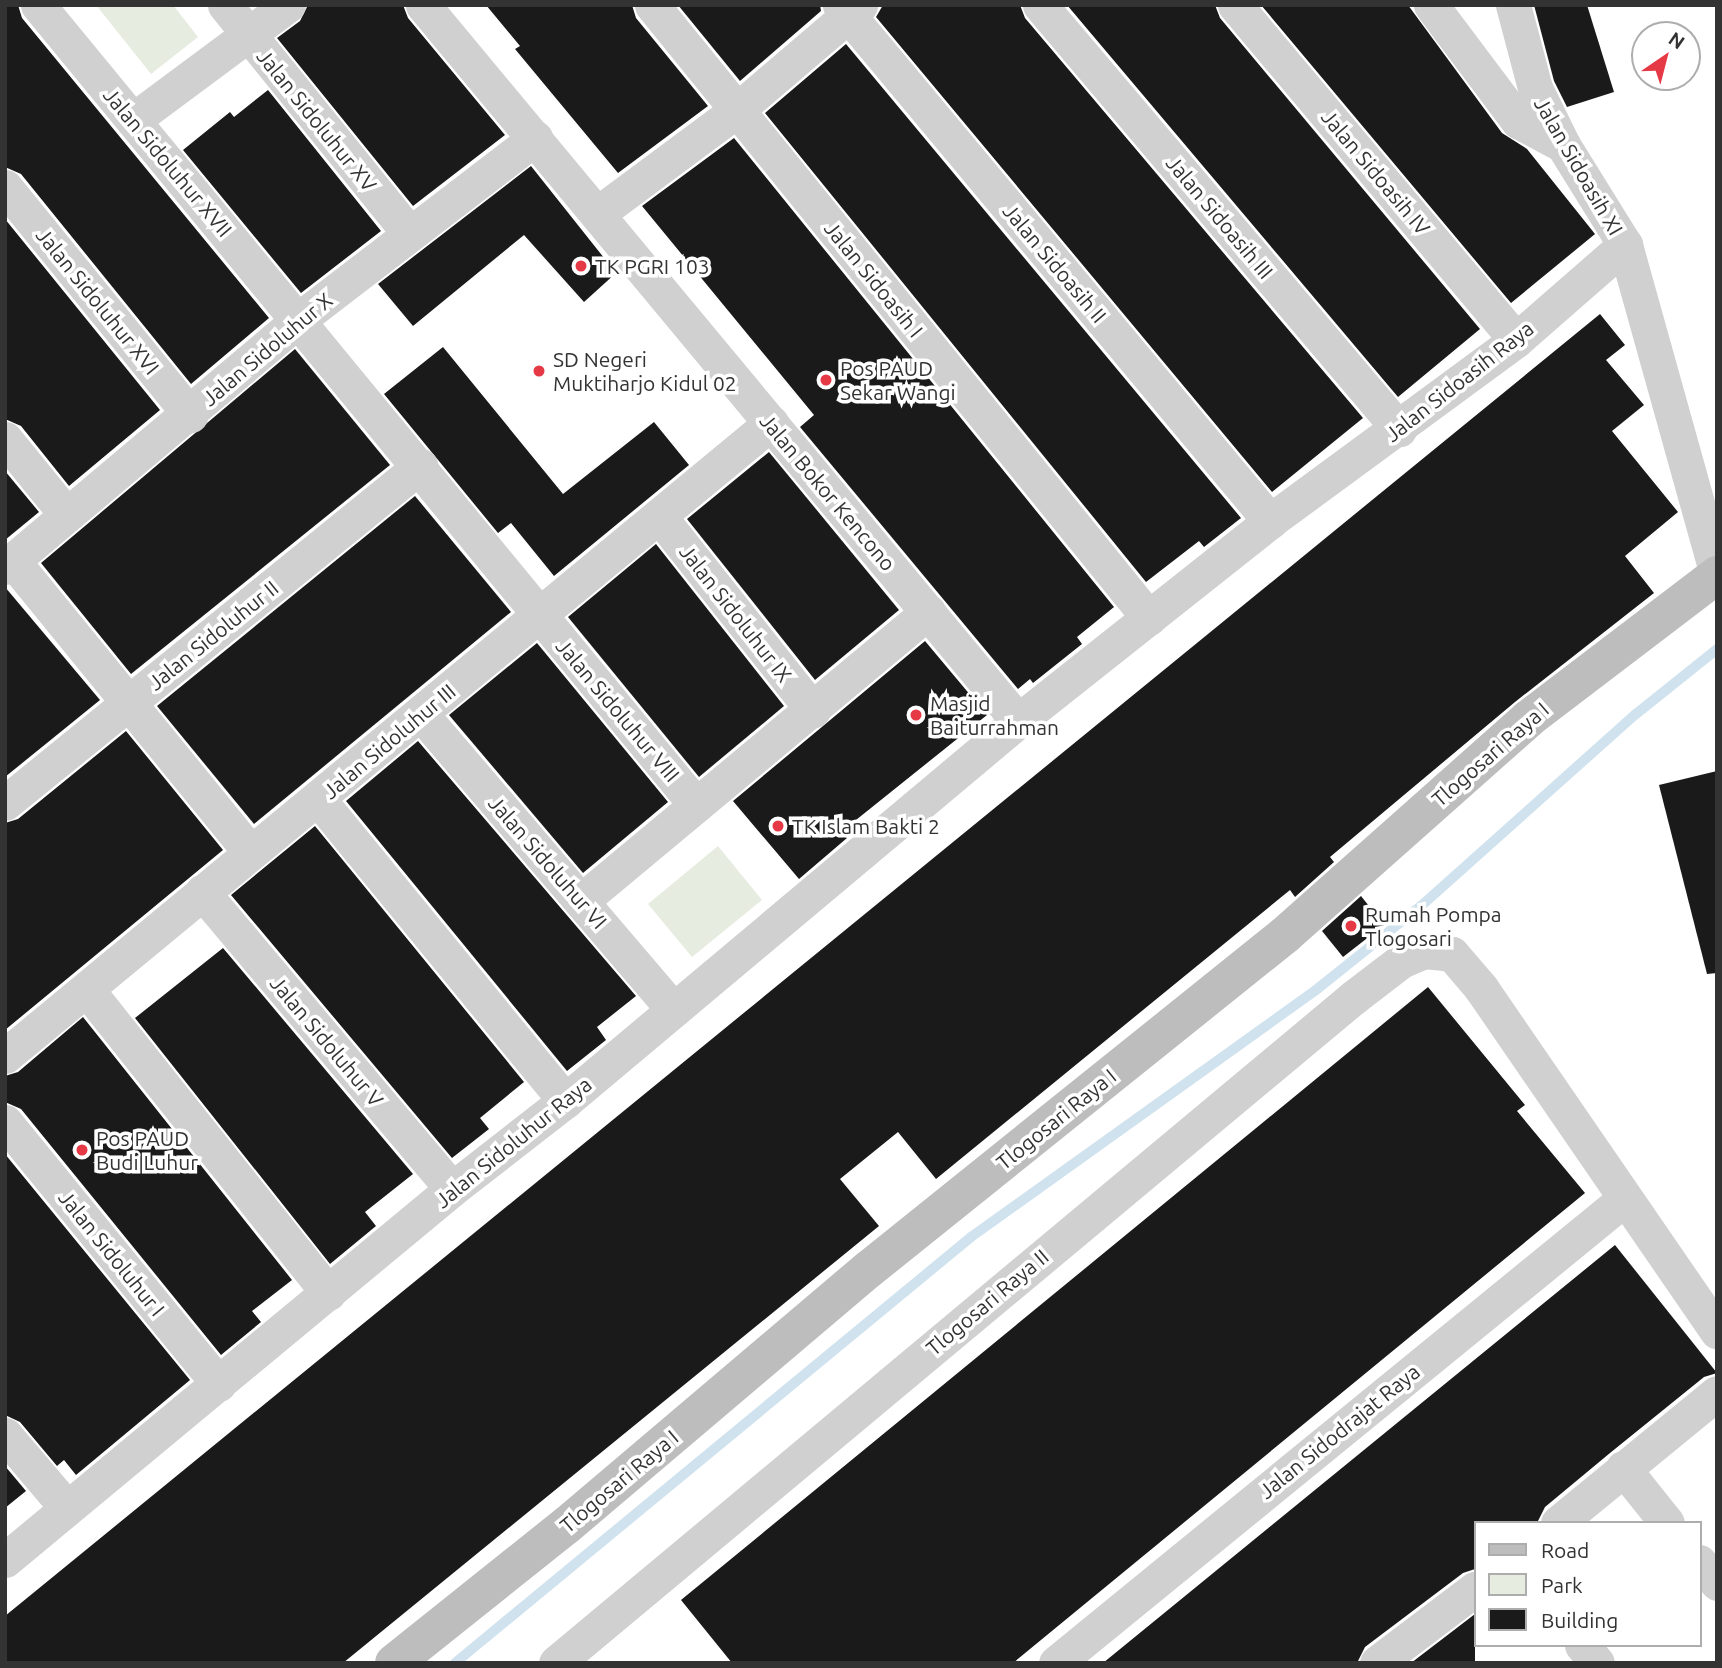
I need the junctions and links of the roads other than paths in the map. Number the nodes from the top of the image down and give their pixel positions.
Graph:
1 (38, 5) edge
2 (225, 5) edge
3 (288, 5) edge
4 (424, 5) edge
5 (652, 5) edge
6 (1040, 5) edge
7 (1235, 5) edge
8 (1431, 5) edge
9 (1513, 5) edge
10 (849, 8) edge
11 (248, 35) junction
12 (737, 110) junction
13 (134, 120) junction
14 (535, 138) junction
15 (1563, 145) junction
16 (5, 187) edge
17 (597, 214) junction
18 (410, 234) junction
19 (1625, 245) junction
20 (298, 320) junction
21 (1516, 340) junction
22 (190, 415) junction
23 (771, 423) junction
24 (1399, 429) junction
25 (5, 439) edge
26 (420, 466) junction
27 (66, 514) junction
28 (659, 516) junction
29 (1270, 521) junction
30 (9, 564) edge
31 (1717, 575) edge
32 (928, 612) junction
33 (539, 614) junction
34 (1149, 618) junction
35 (130, 703) junction
36 (813, 710) junction
37 (421, 714) junction
38 (1018, 721) junction
39 (319, 800) junction
40 (5, 803) edge
41 (696, 805) junction
42 (250, 852) junction
43 (202, 892) junction
44 (581, 901) junction
45 (88, 991) junction
46 (674, 1010) junction
47 (5, 1056) edge
48 (565, 1101) junction
49 (5, 1122) edge
50 (452, 1189) junction
51 (1623, 1200) junction
52 (328, 1293) junction
53 (1717, 1332) edge
54 (219, 1384) junction
55 (1717, 1393) edge
56 (5, 1435) edge
57 (1623, 1468) junction
58 (66, 1507) junction
59 (1560, 1521) edge
60 (1665, 1521) edge
61 (5, 1560) edge
62 (1701, 1564) edge
63 (1717, 1583) edge
64 (1474, 1589) edge
65 (1585, 1647) edge
66 (1394, 1657) edge
67 (394, 1663) edge
68 (556, 1663) edge
69 (1056, 1663) edge
70 (1597, 1663) edge

1 - 13 street, Jalan Sidoluhur XVII
2 - 11 street, Jalan Sidoluhur XV
3 - 11 street
4 - 14 street, Jalan Bokor Kencono
5 - 12 street, Jalan Sidoasih I
6 - 24 street, Jalan Sidoasih III
7 - 21 street, Jalan Sidoasih IV
8 - 15 street
9 - 15 street, Jalan Sidoasih XI
10 - 12 street
10 - 29 street, Jalan Sidoasih II
11 - 13 street
11 - 18 street, Jalan Sidoluhur XV
12 - 17 street
12 - 34 street, Jalan Sidoasih I
13 - 20 street, Jalan Sidoluhur XVII
14 - 17 street, Jalan Bokor Kencono
14 - 18 street, Jalan Sidoluhur X
15 - 19 street, Jalan Sidoasih XI
16 - 22 street, Jalan Sidoluhur XVI
17 - 23 street, Jalan Bokor Kencono
18 - 20 street, Jalan Sidoluhur X
19 - 21 street, Jalan Sidoasih Raya
19 - 31 street
20 - 22 street, Jalan Sidoluhur X
20 - 26 street, Jalan Sidoluhur XVII
21 - 24 street, Jalan Sidoasih Raya
22 - 27 street, Jalan Sidoluhur X
23 - 28 street, Jalan Sidoluhur III
23 - 32 street, Jalan Bokor Kencono
24 - 29 street, Jalan Sidoasih Raya
25 - 27 street
26 - 33 street, Jalan Sidoluhur VIII
26 - 35 street, Jalan Sidoluhur II
27 - 30 street, Jalan Sidoluhur X
28 - 33 street, Jalan Sidoluhur III
28 - 36 street, Jalan Sidoluhur IX
29 - 34 street, Jalan Sidoasih Raya
30 - 35 street
31 - 67 street, Tlogosari Raya I
32 - 36 street
32 - 38 street, Jalan Bokor Kencono
33 - 37 street, Jalan Sidoluhur III
33 - 41 street, Jalan Sidoluhur VIII
34 - 38 street, Jalan Sidoasih Raya
35 - 40 street, Jalan Sidoluhur II
35 - 42 street
36 - 41 street
37 - 39 street, Jalan Sidoluhur III
37 - 44 street, Jalan Sidoluhur VI
38 - 46 street, Jalan Sidoluhur Raya
39 - 42 street, Jalan Sidoluhur III
39 - 48 street
41 - 44 street
42 - 43 street, Jalan Sidoluhur III
43 - 45 street, Jalan Sidoluhur III
43 - 50 street, Jalan Sidoluhur V
44 - 46 street, Jalan Sidoluhur VI
45 - 47 street, Jalan Sidoluhur III
45 - 52 street
46 - 48 street, Jalan Sidoluhur Raya
48 - 50 street, Jalan Sidoluhur Raya
49 - 54 street, Jalan Sidoluhur I
50 - 52 street, Jalan Sidoluhur Raya
51 - 53 street
51 - 68 street, Tlogosari Raya II
51 - 69 street, Jalan Sidodrajat Raya
52 - 54 street, Jalan Sidoluhur Raya
54 - 58 street, Jalan Sidoluhur Raya
55 - 57 street
56 - 58 street
57 - 59 street
57 - 60 street
58 - 61 street, Jalan Sidoluhur Raya
62 - 63 street
64 - 66 street
65 - 70 street

